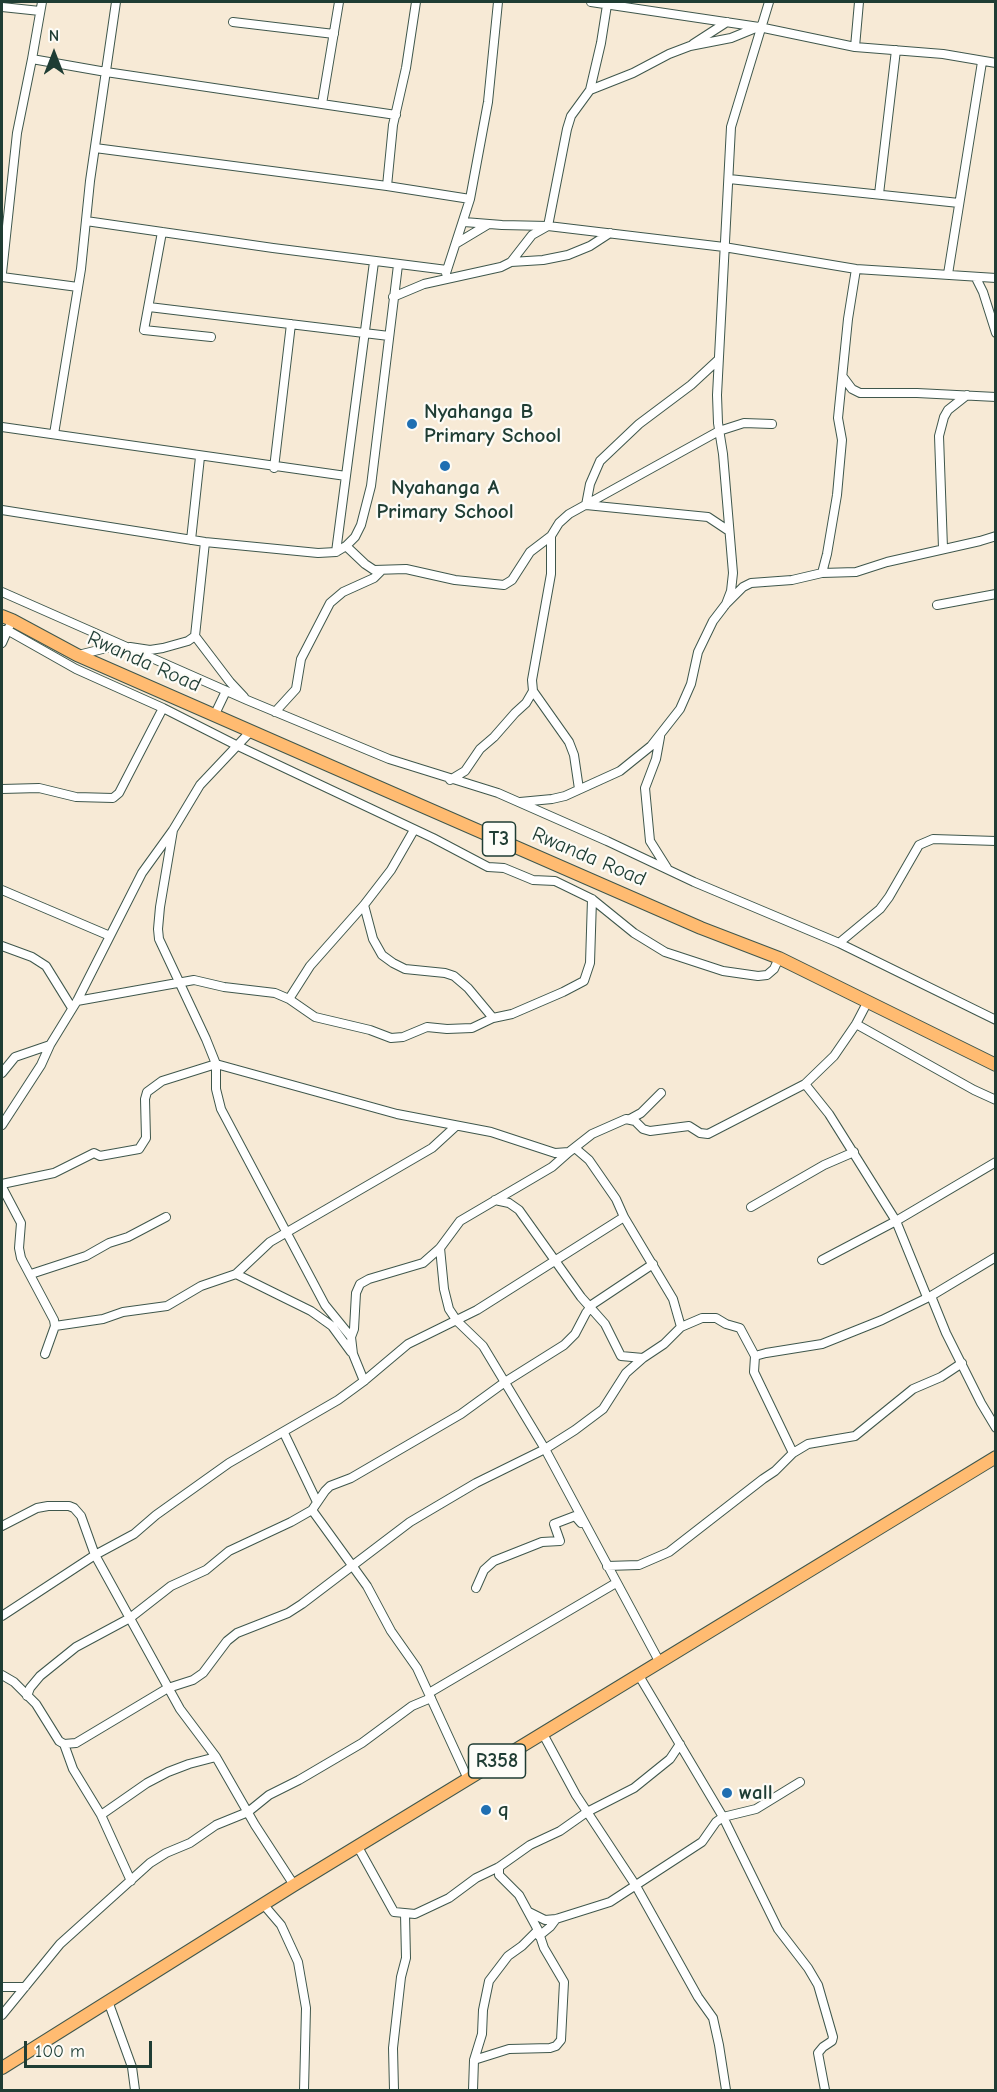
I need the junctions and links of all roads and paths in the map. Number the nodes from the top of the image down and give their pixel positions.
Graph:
1 (42, 2) edge
2 (116, 2) edge
3 (339, 2) edge
4 (416, 2) edge
5 (498, 2) edge
6 (591, 2) edge
7 (769, 2) edge
8 (859, 2) edge
9 (607, 5) junction
10 (633, 5) edge
11 (2, 7) edge
12 (40, 11) junction
13 (232, 22) dead end
14 (727, 22) junction
15 (759, 27) junction
16 (334, 34) junction
17 (690, 46) junction
18 (855, 47) junction
19 (896, 50) junction
20 (32, 59) junction
21 (982, 62) junction
22 (996, 63) edge
23 (106, 72) junction
24 (590, 90) junction
25 (322, 104) junction
26 (396, 115) junction
27 (95, 148) junction
28 (729, 179) junction
29 (387, 186) junction
30 (879, 194) junction
31 (470, 199) junction
32 (959, 203) junction
33 (86, 221) junction
34 (464, 222) junction
35 (487, 225) junction
36 (548, 226) junction
37 (162, 232) junction
38 (610, 233) junction
39 (457, 243) junction
40 (724, 247) junction
41 (374, 262) junction
42 (511, 262) junction
43 (398, 265) junction
44 (856, 269) junction
45 (447, 270) junction
46 (948, 274) junction
47 (2, 275) edge
48 (975, 278) junction
49 (996, 278) edge
50 (443, 280) junction
51 (78, 287) junction
52 (393, 297) junction
53 (149, 307) junction
54 (291, 324) junction
55 (996, 333) edge
56 (365, 334) junction
57 (389, 336) junction
58 (211, 337) dead end
59 (718, 360) junction
60 (843, 376) junction
61 (967, 395) junction
62 (996, 397) edge
63 (772, 424) dead end
64 (2, 427) edge
65 (719, 431) junction
66 (54, 434) junction
67 (200, 457) junction
68 (274, 468) junction
69 (346, 476) junction
70 (586, 505) junction
71 (2, 510) edge
72 (729, 531) junction
73 (551, 536) junction
74 (996, 536) edge
75 (191, 540) junction
76 (205, 542) junction
77 (346, 546) junction
78 (943, 548) junction
79 (336, 552) junction
80 (382, 570) junction
81 (822, 573) junction
82 (2, 592) edge
83 (996, 594) edge
84 (726, 604) junction
85 (937, 605) dead end
86 (6, 624) edge
87 (195, 636) junction
88 (2, 643) edge
89 (119, 645) junction
90 (77, 655) junction
91 (226, 691) junction
92 (533, 691) junction
93 (247, 700) junction
94 (163, 708) junction
95 (275, 712) junction
96 (215, 714) junction
97 (251, 731) junction
98 (660, 737) junction
99 (238, 746) junction
100 (450, 780) junction
101 (2, 789) edge
102 (579, 789) junction
103 (519, 802) junction
104 (173, 830) junction
105 (414, 830) junction
106 (996, 841) edge
107 (668, 869) junction
108 (2, 891) edge
109 (592, 899) junction
110 (363, 905) junction
111 (110, 936) junction
112 (839, 943) junction
113 (2, 946) edge
114 (779, 958) junction
115 (179, 982) junction
116 (290, 999) junction
117 (868, 1001) junction
118 (74, 1005) junction
119 (493, 1018) junction
120 (996, 1020) edge
121 (856, 1024) junction
122 (50, 1046) junction
123 (2, 1057) edge
124 (10, 1061) junction
125 (216, 1064) junction
126 (996, 1065) edge
127 (2, 1073) edge
128 (805, 1084) junction
129 (661, 1093) dead end
130 (996, 1100) edge
131 (630, 1119) junction
132 (2, 1125) edge
133 (456, 1126) junction
134 (572, 1150) junction
135 (854, 1152) junction
136 (996, 1162) edge
137 (2, 1186) edge
138 (495, 1200) junction
139 (751, 1207) dead end
140 (166, 1217) dead end
141 (624, 1217) junction
142 (896, 1221) junction
143 (286, 1233) junction
144 (440, 1248) junction
145 (996, 1257) edge
146 (555, 1259) junction
147 (822, 1260) dead end
148 (653, 1264) junction
149 (31, 1274) junction
150 (236, 1274) junction
151 (929, 1297) junction
152 (590, 1308) junction
153 (457, 1320) junction
154 (55, 1326) junction
155 (681, 1327) junction
156 (351, 1337) junction
157 (45, 1354) dead end
158 (353, 1354) junction
159 (755, 1356) junction
160 (643, 1358) junction
161 (962, 1363) junction
162 (364, 1382) junction
163 (505, 1382) junction
164 (996, 1428) edge
165 (284, 1433) junction
166 (544, 1449) junction
167 (793, 1453) junction
168 (996, 1457) edge
169 (317, 1502) junction
170 (312, 1510) junction
171 (2, 1527) edge
172 (588, 1531) junction
173 (95, 1555) junction
174 (352, 1566) junction
175 (607, 1566) junction
176 (616, 1583) junction
177 (476, 1588) dead end
178 (2, 1616) edge
179 (130, 1618) junction
180 (659, 1661) junction
181 (638, 1674) junction
182 (2, 1675) edge
183 (168, 1688) junction
184 (27, 1696) junction
185 (430, 1696) junction
186 (543, 1734) junction
187 (64, 1744) junction
188 (680, 1744) junction
189 (216, 1757) junction
190 (468, 1779) junction
191 (800, 1782) dead end
192 (248, 1812) junction
193 (587, 1812) junction
194 (101, 1815) junction
195 (723, 1817) junction
196 (358, 1847) junction
197 (499, 1871) junction
198 (131, 1881) junction
199 (294, 1885) junction
200 (636, 1886) junction
201 (263, 1904) junction
202 (529, 1912) junction
203 (405, 1914) junction
204 (556, 1918) junction
205 (538, 1933) junction
206 (2, 1987) edge
207 (25, 1988) junction
208 (108, 2001) junction
209 (2, 2015) edge
210 (474, 2060) junction
211 (2, 2068) edge
212 (135, 2091) edge
213 (304, 2091) edge
214 (394, 2091) edge
215 (473, 2091) edge
216 (726, 2091) edge
217 (825, 2091) edge

1 - 12 street
2 - 23 street
3 - 16 street
4 - 26 street
5 - 31 street
6 - 9 street
7 - 15 street
8 - 18 street
9 - 10 street
9 - 24 street
10 - 14 street
11 - 12 street
12 - 20 street
13 - 16 street
14 - 15 street
14 - 17 street
15 - 17 street
15 - 18 street
15 - 28 street
16 - 25 street
17 - 24 street
18 - 19 street
19 - 21 street
19 - 30 street
20 - 23 street
20 - 47 street
21 - 22 street
21 - 32 street
23 - 25 street
23 - 27 street
24 - 36 street
25 - 26 street
26 - 29 street
27 - 29 street
27 - 33 street
28 - 30 street
28 - 40 street
29 - 31 street
30 - 32 street
31 - 34 street
32 - 46 street
33 - 37 street
33 - 51 street
34 - 35 street
34 - 39 street
35 - 36 street
35 - 39 street
36 - 38 street
36 - 42 street
37 - 41 street
37 - 53 street
38 - 40 street
38 - 42 street
39 - 45 street
40 - 44 street
40 - 59 street
41 - 43 street
41 - 56 street
42 - 50 street
43 - 45 street
43 - 52 street
44 - 46 street
44 - 60 street
45 - 50 street
46 - 48 street
47 - 51 street
48 - 49 street
48 - 55 street
50 - 52 street
51 - 66 street
52 - 57 street
53 - 54 street
53 - 58 street
54 - 56 street
54 - 68 street
56 - 57 street
56 - 69 street
57 - 77 street
59 - 65 street
59 - 70 street
60 - 61 street
60 - 81 street
61 - 62 street
61 - 78 street
63 - 65 street
64 - 66 street
65 - 70 street
65 - 72 street
66 - 67 street
67 - 68 street
67 - 75 street
68 - 69 street
69 - 79 street
70 - 72 street
70 - 73 street
71 - 75 street
72 - 84 street
73 - 80 street
73 - 92 street
74 - 78 street
75 - 76 street
76 - 79 street
76 - 87 street
77 - 79 street
77 - 80 street
78 - 81 street
80 - 95 street
81 - 84 street
82 - 89 street
83 - 85 street
84 - 98 street
86 - 88 street
86 - 90 main road, Rwanda Road / T3
86 - 94 street
87 - 89 street
87 - 93 street
89 - 90 street
89 - 91 street
90 - 96 main road, Rwanda Road / T3
91 - 93 street
91 - 96 street
92 - 100 street
92 - 102 street
93 - 95 street
94 - 99 street
94 - 101 street
95 - 100 street
96 - 97 main road, Rwanda Road / T3
97 - 99 street
97 - 114 main road, Rwanda Road / T3
98 - 102 street
98 - 107 street
99 - 104 street
99 - 105 street
100 - 103 street
102 - 103 street
103 - 107 street
104 - 111 street
104 - 115 street
105 - 109 street
105 - 110 street
106 - 112 street
107 - 112 street
108 - 111 street
109 - 114 street
109 - 119 street
110 - 116 street
110 - 119 street
111 - 118 street
112 - 120 street
113 - 118 street
114 - 117 main road, Rwanda Road / T3
115 - 116 street
115 - 118 street
115 - 125 street
116 - 119 street
117 - 121 street
117 - 126 main road, Rwanda Road / T3
118 - 122 street
121 - 128 street
121 - 130 street
122 - 124 street
122 - 132 street
123 - 124 street
124 - 127 street
125 - 133 street
125 - 137 street
125 - 143 street
128 - 131 street
128 - 135 street
129 - 131 street
131 - 134 street
133 - 134 street
133 - 143 street
134 - 138 street
134 - 141 street
135 - 139 street
135 - 142 street
136 - 142 street
137 - 149 street
138 - 144 street
138 - 146 street
140 - 149 street
141 - 146 street
141 - 148 street
142 - 147 street
142 - 151 street
143 - 150 street
143 - 156 street
144 - 153 street
144 - 156 street
145 - 151 street
146 - 152 street
146 - 153 street
148 - 152 street
148 - 155 street
149 - 154 street
150 - 154 street
150 - 158 street
151 - 159 street
151 - 161 street
152 - 160 street
152 - 163 street
153 - 162 street
153 - 163 street
154 - 157 street
155 - 159 street
155 - 160 street
156 - 158 street
158 - 162 street
159 - 167 street
160 - 166 street
161 - 164 street
161 - 167 street
162 - 165 street
163 - 166 street
163 - 169 street
165 - 169 street
165 - 173 street
166 - 172 street
166 - 174 street
167 - 175 street
168 - 180 main road, R358
169 - 170 street
170 - 174 street
170 - 179 street
171 - 173 street
172 - 175 street
172 - 177 street
173 - 178 street
173 - 179 street
174 - 183 street
174 - 185 street
175 - 176 street
176 - 180 street
176 - 185 street
179 - 183 street
179 - 184 street
180 - 181 main road, R358
181 - 186 main road, R358
181 - 188 street
182 - 184 street
183 - 187 street
183 - 189 street
184 - 187 street
185 - 190 street
185 - 192 street
186 - 190 main road, R358
186 - 193 street
187 - 194 street
188 - 193 street
188 - 195 street
189 - 192 street
189 - 194 street
190 - 196 main road, R358
191 - 195 street
192 - 198 street
192 - 199 street
193 - 197 street
193 - 200 street
194 - 198 street
195 - 200 street
195 - 217 street
196 - 199 main road, R358
196 - 203 street
197 - 202 street
197 - 203 street
198 - 207 street
199 - 201 main road, R358
200 - 204 street
200 - 216 street
201 - 208 main road, R358
201 - 213 street
202 - 204 street
202 - 205 street
203 - 214 street
204 - 205 street
205 - 210 street
205 - 210 street
206 - 207 street
207 - 209 street
208 - 211 main road, R358
208 - 212 street
210 - 215 street

